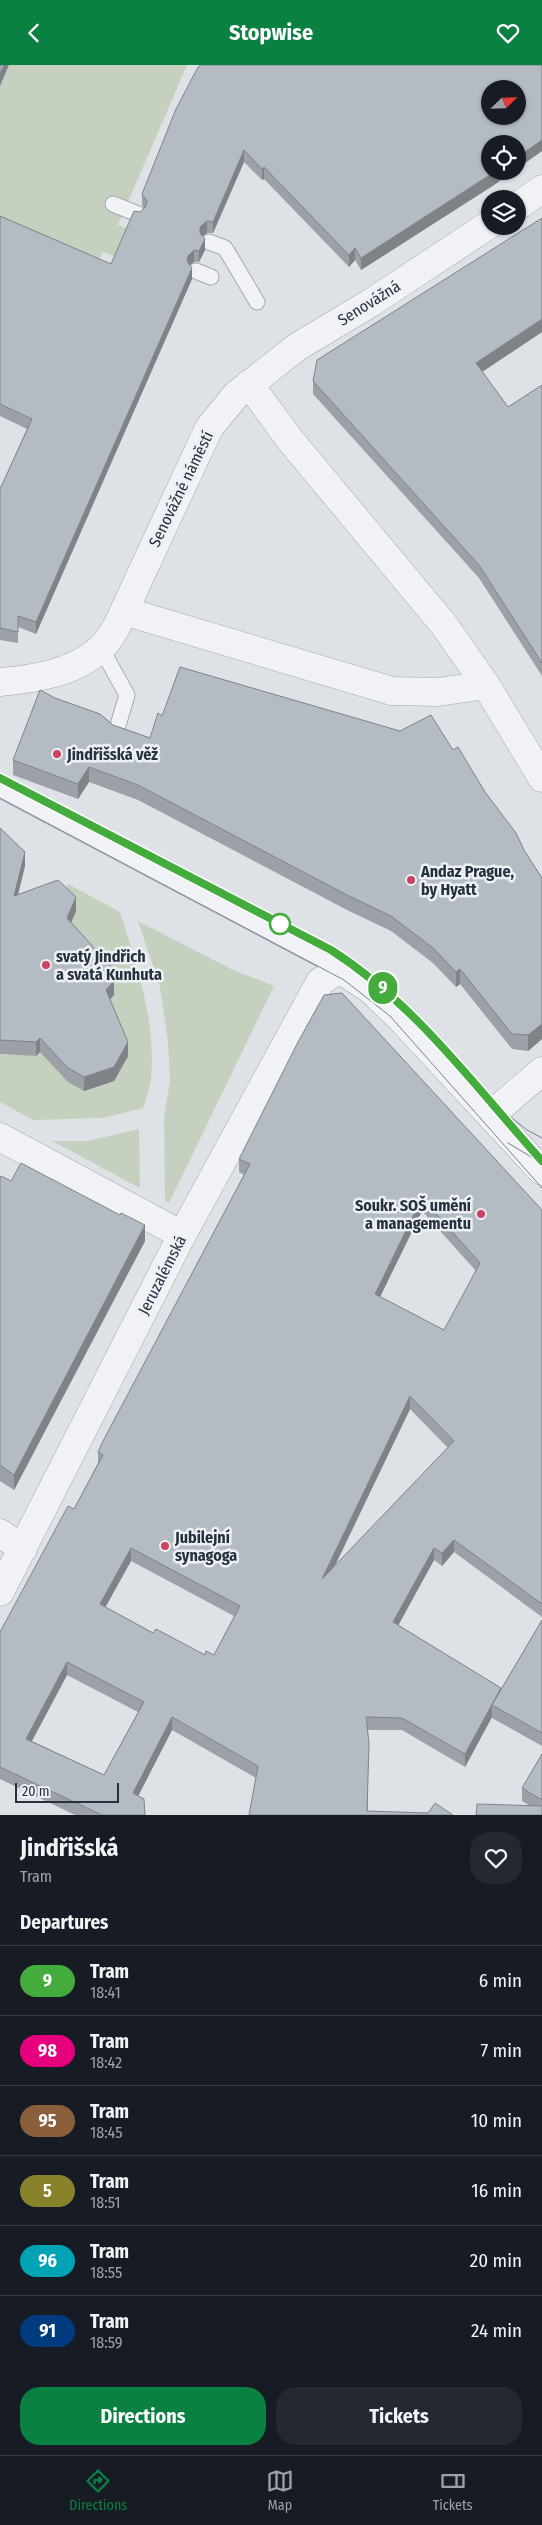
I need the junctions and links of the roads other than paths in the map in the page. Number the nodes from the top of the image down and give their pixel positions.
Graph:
1 (542, 189) edge
2 (526, 200) edge
3 (113, 205) dead end
4 (138, 214) edge
5 (481, 230) edge
6 (209, 242) edge
7 (196, 271) edge
8 (211, 277) dead end
9 (257, 303) dead end
10 (249, 384) junction
11 (124, 611) junction
12 (101, 648) junction
13 (0, 682) edge
14 (486, 685) junction
15 (116, 732) edge
16 (542, 778) edge
17 (0, 790) edge
18 (338, 969) junction
19 (542, 1071) edge
20 (491, 1115) junction
21 (0, 1137) edge
22 (515, 1141) junction
23 (542, 1151) edge
24 (542, 1171) edge
25 (182, 1235) junction
26 (0, 1533) edge
27 (23, 1549) junction
28 (0, 1592) edge

1 - 2 street
3 - 4 lane
5 - 10 street, Senovážná
6 - 9 lane
7 - 8 lane
10 - 11 street, Senovážné náměstí
10 - 14 street
11 - 12 street, Senovážné náměstí
11 - 14 street
12 - 13 street
12 - 15 lane
14 - 16 street
17 - 18 lane
18 - 20 street
18 - 25 street, Jeruzalémská
19 - 20 street
20 - 22 street
21 - 25 street
22 - 23 street
22 - 24 street
25 - 27 street, Jeruzalémská
26 - 27 street
27 - 28 street, Jeruzalémská

